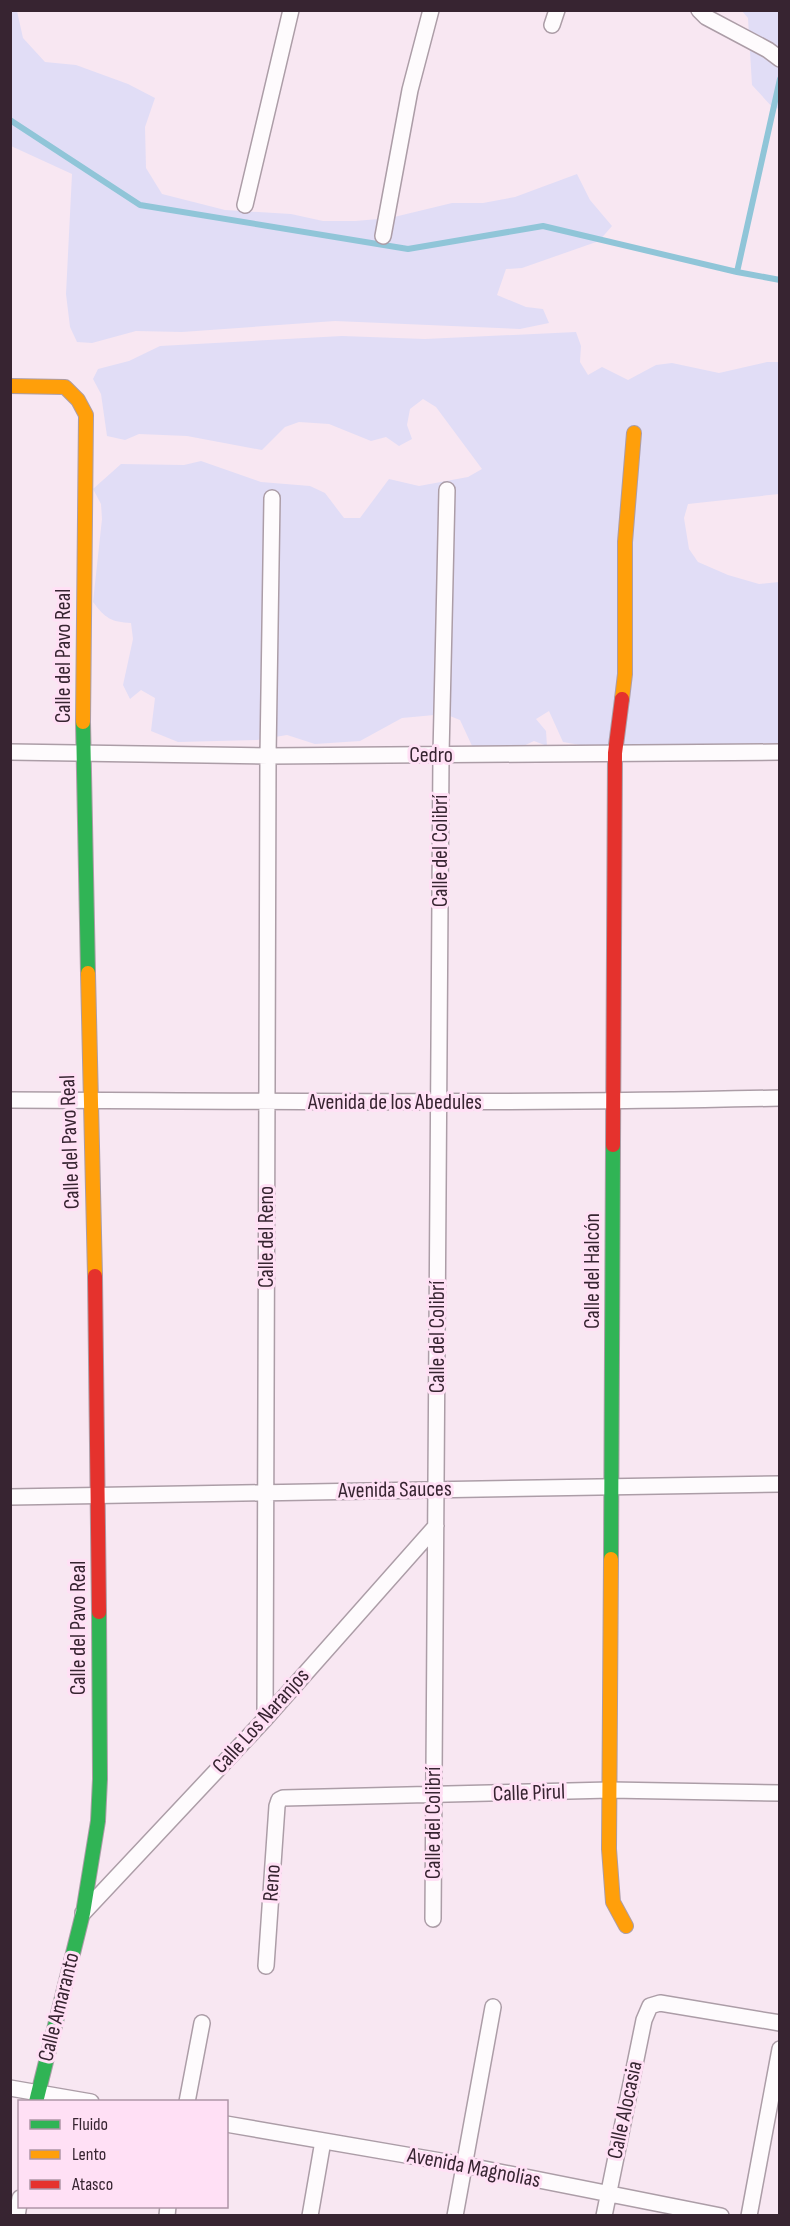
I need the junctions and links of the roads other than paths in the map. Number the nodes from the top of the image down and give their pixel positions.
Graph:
1 (291, 10) edge
2 (431, 10) edge
3 (699, 10) edge
4 (780, 59) edge
5 (245, 205) dead end
6 (383, 236) dead end
7 (10, 386) edge
8 (634, 433) dead end
9 (447, 490) dead end
10 (272, 498) dead end
11 (10, 752) edge
12 (83, 752) junction
13 (780, 752) edge
14 (615, 753) junction
15 (441, 755) junction
16 (268, 756) junction
17 (780, 1098) edge
18 (10, 1100) edge
19 (90, 1100) junction
20 (439, 1101) junction
21 (267, 1102) junction
22 (614, 1102) junction
23 (780, 1484) edge
24 (612, 1487) junction
25 (436, 1490) junction
26 (266, 1493) junction
27 (98, 1496) junction
28 (10, 1497) edge
29 (436, 1526) junction
30 (265, 1719) junction
31 (610, 1790) junction
32 (780, 1793) edge
33 (434, 1796) junction
34 (279, 1800) joint
35 (83, 1913) junction
36 (433, 1919) dead end
37 (626, 1926) dead end
38 (266, 1966) dead end
39 (493, 2007) dead end
40 (202, 2023) dead end
41 (780, 2023) edge
42 (780, 2049) edge
43 (10, 2088) edge
44 (36, 2097) edge
45 (70, 2100) edge
46 (187, 2100) edge
47 (228, 2124) edge
48 (323, 2141) junction
49 (464, 2165) junction
50 (608, 2194) junction
51 (310, 2216) edge
52 (455, 2216) edge
53 (604, 2216) edge
54 (721, 2216) edge
55 (749, 2216) edge

1 - 5 street
2 - 6 street
3 - 4 street
7 - 12 street, Calle del Pavo Real
8 - 14 street, Calle del Halcón
9 - 15 street, Calle del Colibrí
10 - 16 street, Calle del Reno
11 - 12 street, Cedro
12 - 16 street, Cedro
12 - 19 street, Calle del Pavo Real
13 - 14 street, Cedro
14 - 15 street, Cedro
14 - 22 street, Calle del Halcón
15 - 16 street, Cedro
15 - 20 street, Calle del Colibrí
16 - 21 street, Calle del Reno
17 - 22 street, Avenida de los Abedules
18 - 19 street, Avenida de los Abedules
19 - 21 street, Avenida de los Abedules
19 - 27 street, Calle del Pavo Real
20 - 21 street, Avenida de los Abedules
20 - 22 street, Avenida de los Abedules
20 - 25 street, Calle del Colibrí
21 - 26 street, Calle del Reno
22 - 24 street, Calle del Halcón
23 - 24 street, Avenida Sauces
24 - 25 street, Avenida Sauces
24 - 31 street, Calle del Halcón
25 - 26 street, Avenida Sauces
25 - 29 street, Calle del Colibrí
26 - 27 street, Avenida Sauces
26 - 30 street, Calle del Reno
27 - 28 street, Avenida Sauces
27 - 35 street, Calle del Pavo Real
29 - 30 street, Calle Los Naranjos
29 - 33 street, Calle del Colibrí
30 - 35 street, Calle Los Naranjos
31 - 32 street, Calle Pirul
31 - 33 street, Calle Pirul
31 - 37 street, Calle del Halcón
33 - 34 street, Calle Pirul
33 - 36 street, Calle del Colibrí
34 - 38 street, Reno
35 - 44 street, Calle Amaranto
39 - 49 street
40 - 46 street
41 - 50 street, Calle Alocasia
42 - 55 street
43 - 44 street
44 - 45 street
47 - 48 street, Avenida Magnolias
48 - 49 street, Avenida Magnolias
48 - 51 street
49 - 50 street, Avenida Magnolias
49 - 52 street
50 - 53 street, Calle Alocasia
50 - 54 street, Avenida Magnolias

